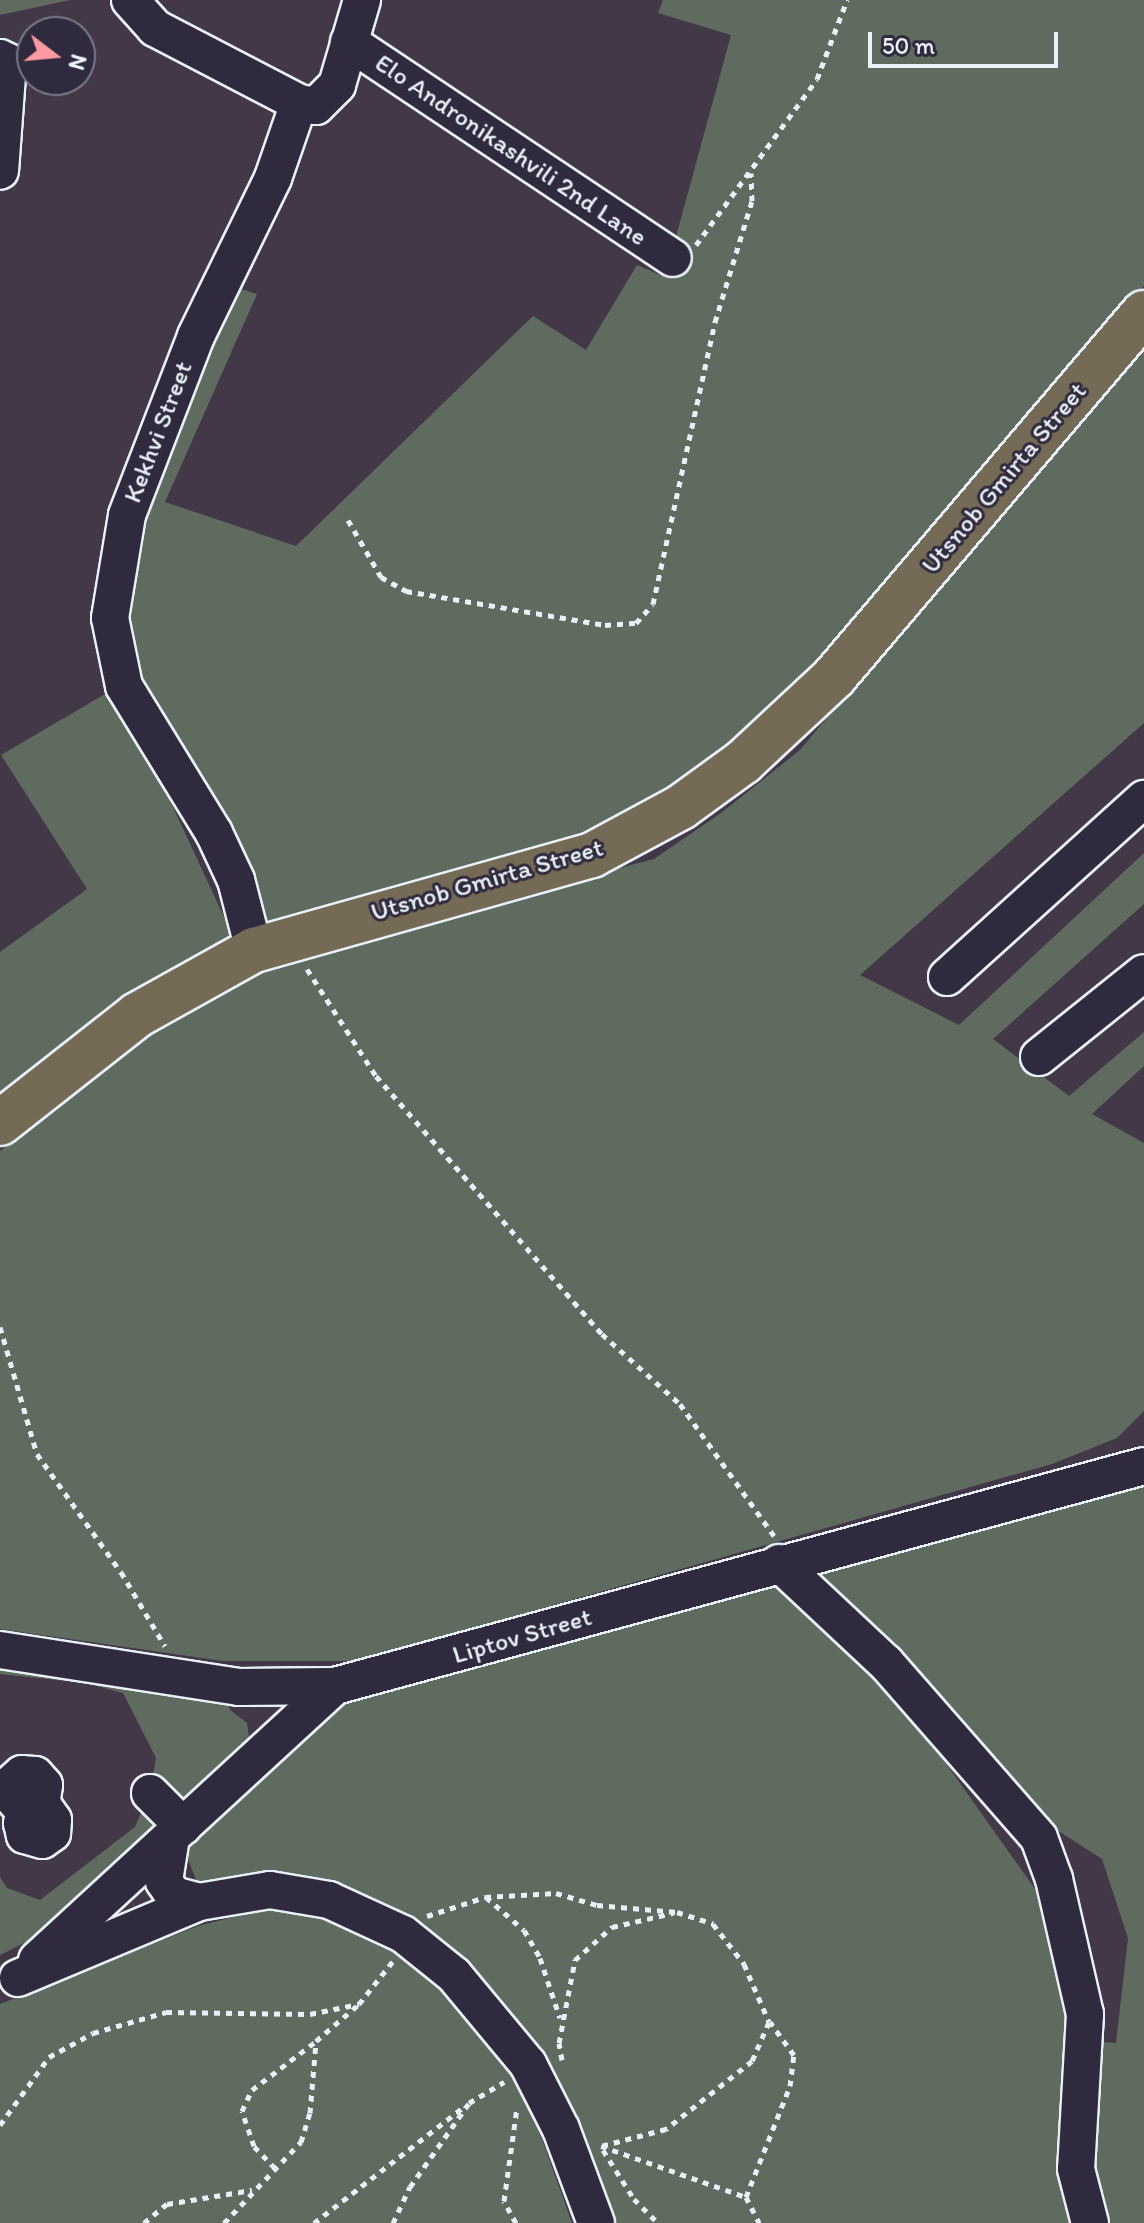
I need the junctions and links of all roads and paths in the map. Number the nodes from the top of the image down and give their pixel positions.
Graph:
1 (130, 0) edge
2 (362, 0) edge
3 (847, 0) edge
4 (349, 42) junction
5 (0, 58) edge
6 (299, 103) junction
7 (0, 171) edge
8 (751, 173) junction
9 (673, 258) joint
10 (1144, 313) edge
11 (348, 520) dead end
12 (1144, 799) edge
13 (273, 942) junction
14 (1144, 973) edge
15 (947, 977) dead end
16 (1039, 1057) dead end
17 (0, 1123) edge
18 (0, 1327) edge
19 (1144, 1437) edge
20 (1130, 1468) edge
21 (780, 1555) junction
22 (0, 1650) edge
23 (168, 1658) dead end
24 (335, 1686) junction
25 (239, 1687) junction
26 (267, 1747) junction
27 (150, 1793) dead end
28 (177, 1831) junction
29 (485, 1897) junction
30 (199, 1902) junction
31 (677, 1912) junction
32 (399, 1932) junction
33 (9, 1981) edge
34 (359, 2004) junction
35 (769, 2022) junction
36 (562, 2023) junction
37 (316, 2041) junction
38 (528, 2064) junction
39 (544, 2096) junction
40 (469, 2103) junction
41 (0, 2125) edge
42 (601, 2146) junction
43 (275, 2168) junction
44 (253, 2189) junction
45 (746, 2197) junction
46 (144, 2223) edge
47 (224, 2223) edge
48 (314, 2223) edge
49 (393, 2223) edge
50 (516, 2223) edge
51 (596, 2223) edge
52 (658, 2223) edge
53 (759, 2223) edge
54 (1090, 2223) edge

1 - 6 street
2 - 4 street
3 - 8 path
4 - 6 street
4 - 9 street, Elo Andronikashvili 2nd Lane
5 - 7 street
6 - 13 street, Kekhvi Street
8 - 9 path
8 - 11 path
10 - 13 main road, Utsnob Gmirta Street
12 - 15 street
13 - 17 main road, Utsnob Gmirta Street
13 - 21 path
14 - 16 street
18 - 23 path
19 - 20 street
20 - 21 street, Liptov Street
21 - 24 street, Liptov Street
21 - 54 street
22 - 25 street
24 - 25 street
24 - 26 street, Liptov Street
25 - 26 street
26 - 28 street, Liptov Street
27 - 28 street
28 - 30 street
28 - 33 street, Liptov Street
29 - 31 path
29 - 32 path
29 - 36 path
30 - 32 street
30 - 33 street
31 - 35 path
31 - 36 path
32 - 34 path
32 - 38 street
34 - 37 path
34 - 41 path
35 - 42 path
35 - 45 path
36 - 39 path
37 - 43 path
37 - 43 path
38 - 39 street
38 - 40 path
38 - 50 path
39 - 51 street
40 - 48 path
40 - 49 path
42 - 45 path
42 - 52 path
43 - 44 path
44 - 46 path
44 - 47 path
45 - 53 path

